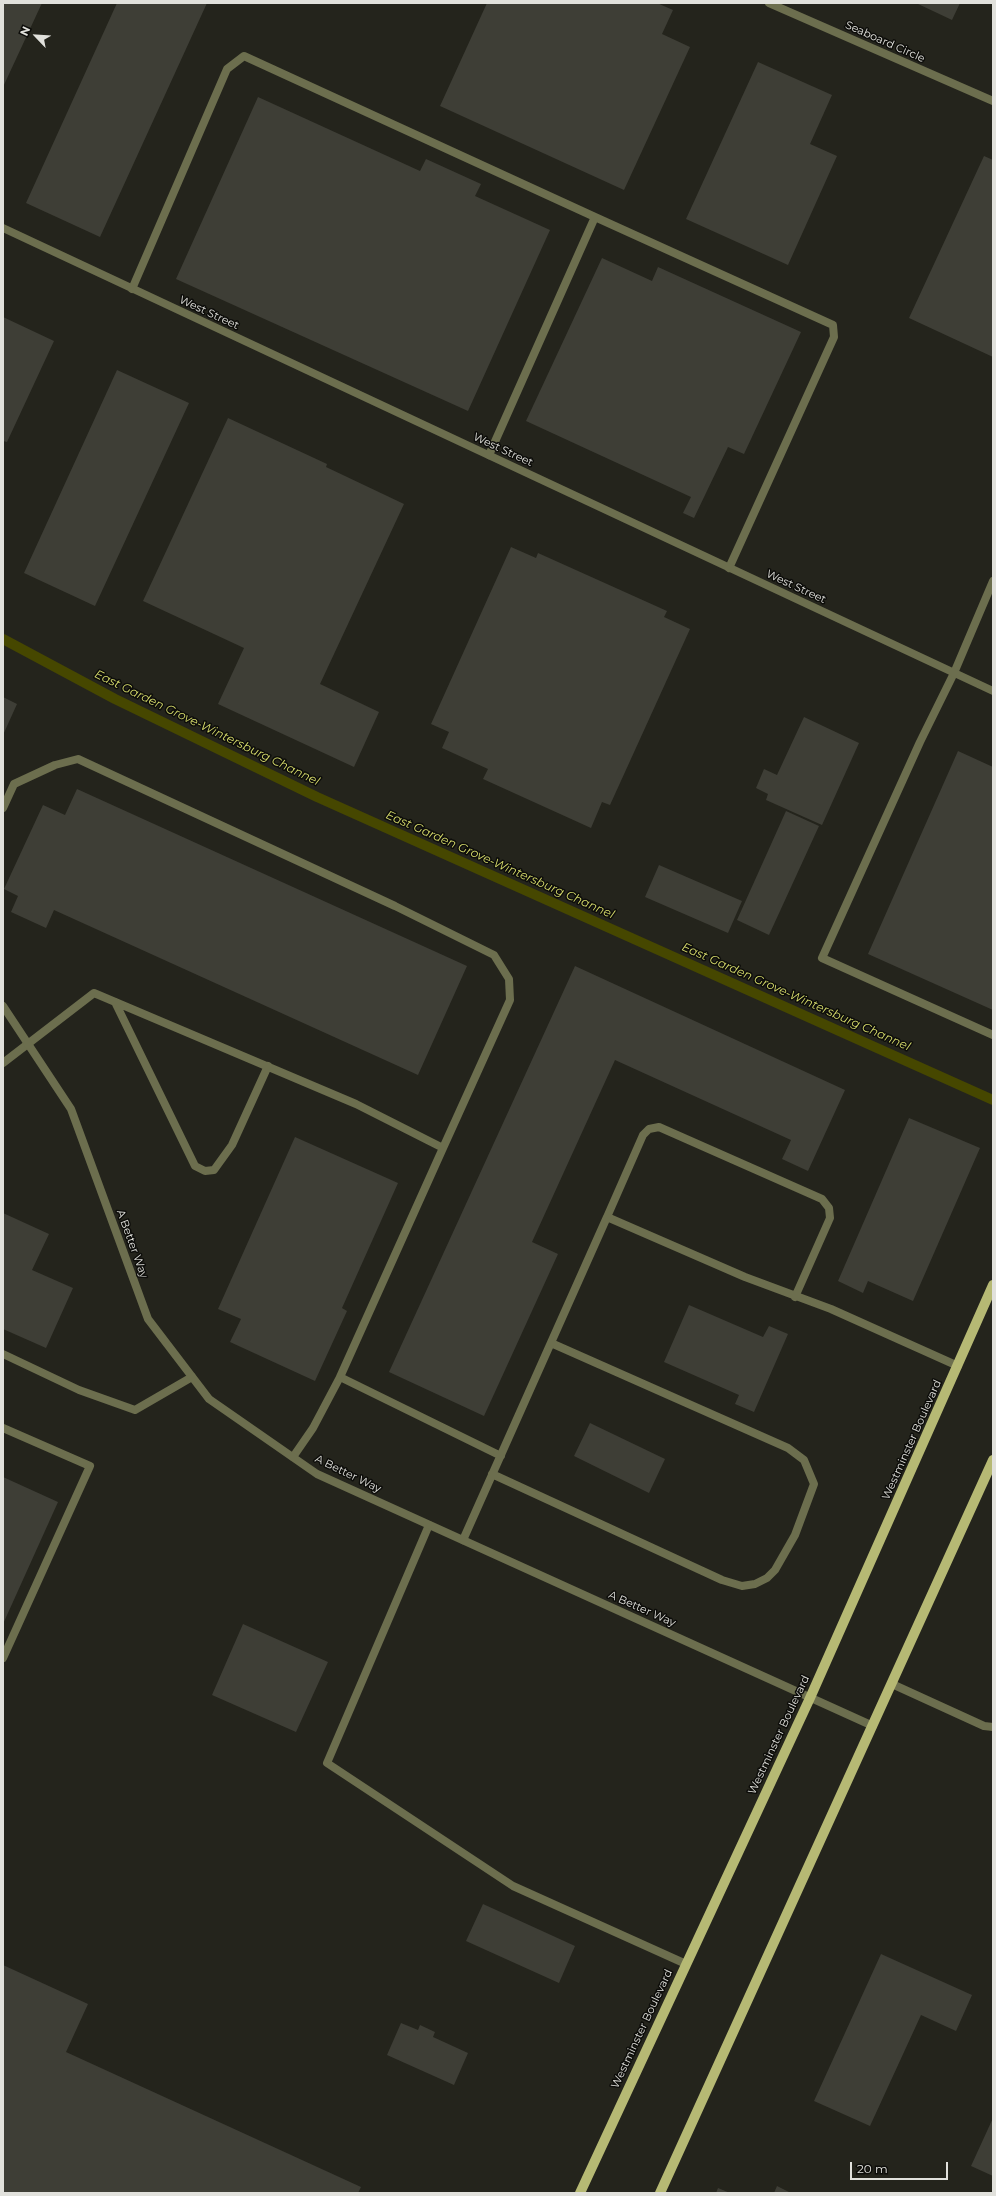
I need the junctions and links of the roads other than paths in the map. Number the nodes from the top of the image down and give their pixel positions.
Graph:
1 (769, 3) edge
2 (993, 101) edge
3 (595, 217) junction
4 (3, 228) edge
5 (132, 289) junction
6 (488, 455) junction
7 (729, 568) junction
8 (993, 581) edge
9 (954, 673) junction
10 (993, 691) edge
11 (3, 808) edge
12 (116, 1002) junction
13 (3, 1006) edge
14 (993, 1034) edge
15 (29, 1044) junction
16 (3, 1063) edge
17 (268, 1066) junction
18 (443, 1148) junction
19 (607, 1217) junction
20 (993, 1285) edge
21 (795, 1297) junction
22 (551, 1343) junction
23 (3, 1354) edge
24 (958, 1366) junction
25 (192, 1376) junction
26 (340, 1378) junction
27 (3, 1428) edge
28 (501, 1456) junction
29 (293, 1457) junction
30 (993, 1460) edge
31 (492, 1474) junction
32 (429, 1525) junction
33 (463, 1540) junction
34 (3, 1658) edge
35 (892, 1684) junction
36 (810, 1698) junction
37 (873, 1726) junction
38 (993, 1726) edge
39 (686, 1964) junction
40 (580, 2193) edge
41 (660, 2193) edge

1 - 2 street, Seaboard Circle
3 - 5 street
3 - 6 street
3 - 7 street
4 - 5 street, West Street
5 - 6 street, West Street
6 - 7 street, West Street
7 - 9 street, West Street
8 - 9 street
9 - 10 street, West Street
9 - 14 street
11 - 18 street
12 - 15 street
12 - 17 street
12 - 17 street
13 - 15 street, A Better Way
15 - 16 street
15 - 25 street, A Better Way
17 - 18 street
18 - 26 street
19 - 21 street
19 - 21 street
19 - 22 street
20 - 24 main road, Westminster Boulevard
21 - 24 street
22 - 28 street
22 - 31 street
23 - 25 street
24 - 36 main road, Westminster Boulevard
25 - 29 street, A Better Way
26 - 28 street
26 - 29 street
27 - 34 street
28 - 31 street
29 - 32 street, A Better Way
30 - 35 main road
31 - 33 street
32 - 33 street, A Better Way
32 - 39 street
33 - 36 street, A Better Way
35 - 37 main road
35 - 38 street
36 - 37 street, A Better Way
36 - 39 main road, Westminster Boulevard
37 - 41 main road
39 - 40 main road, Westminster Boulevard

